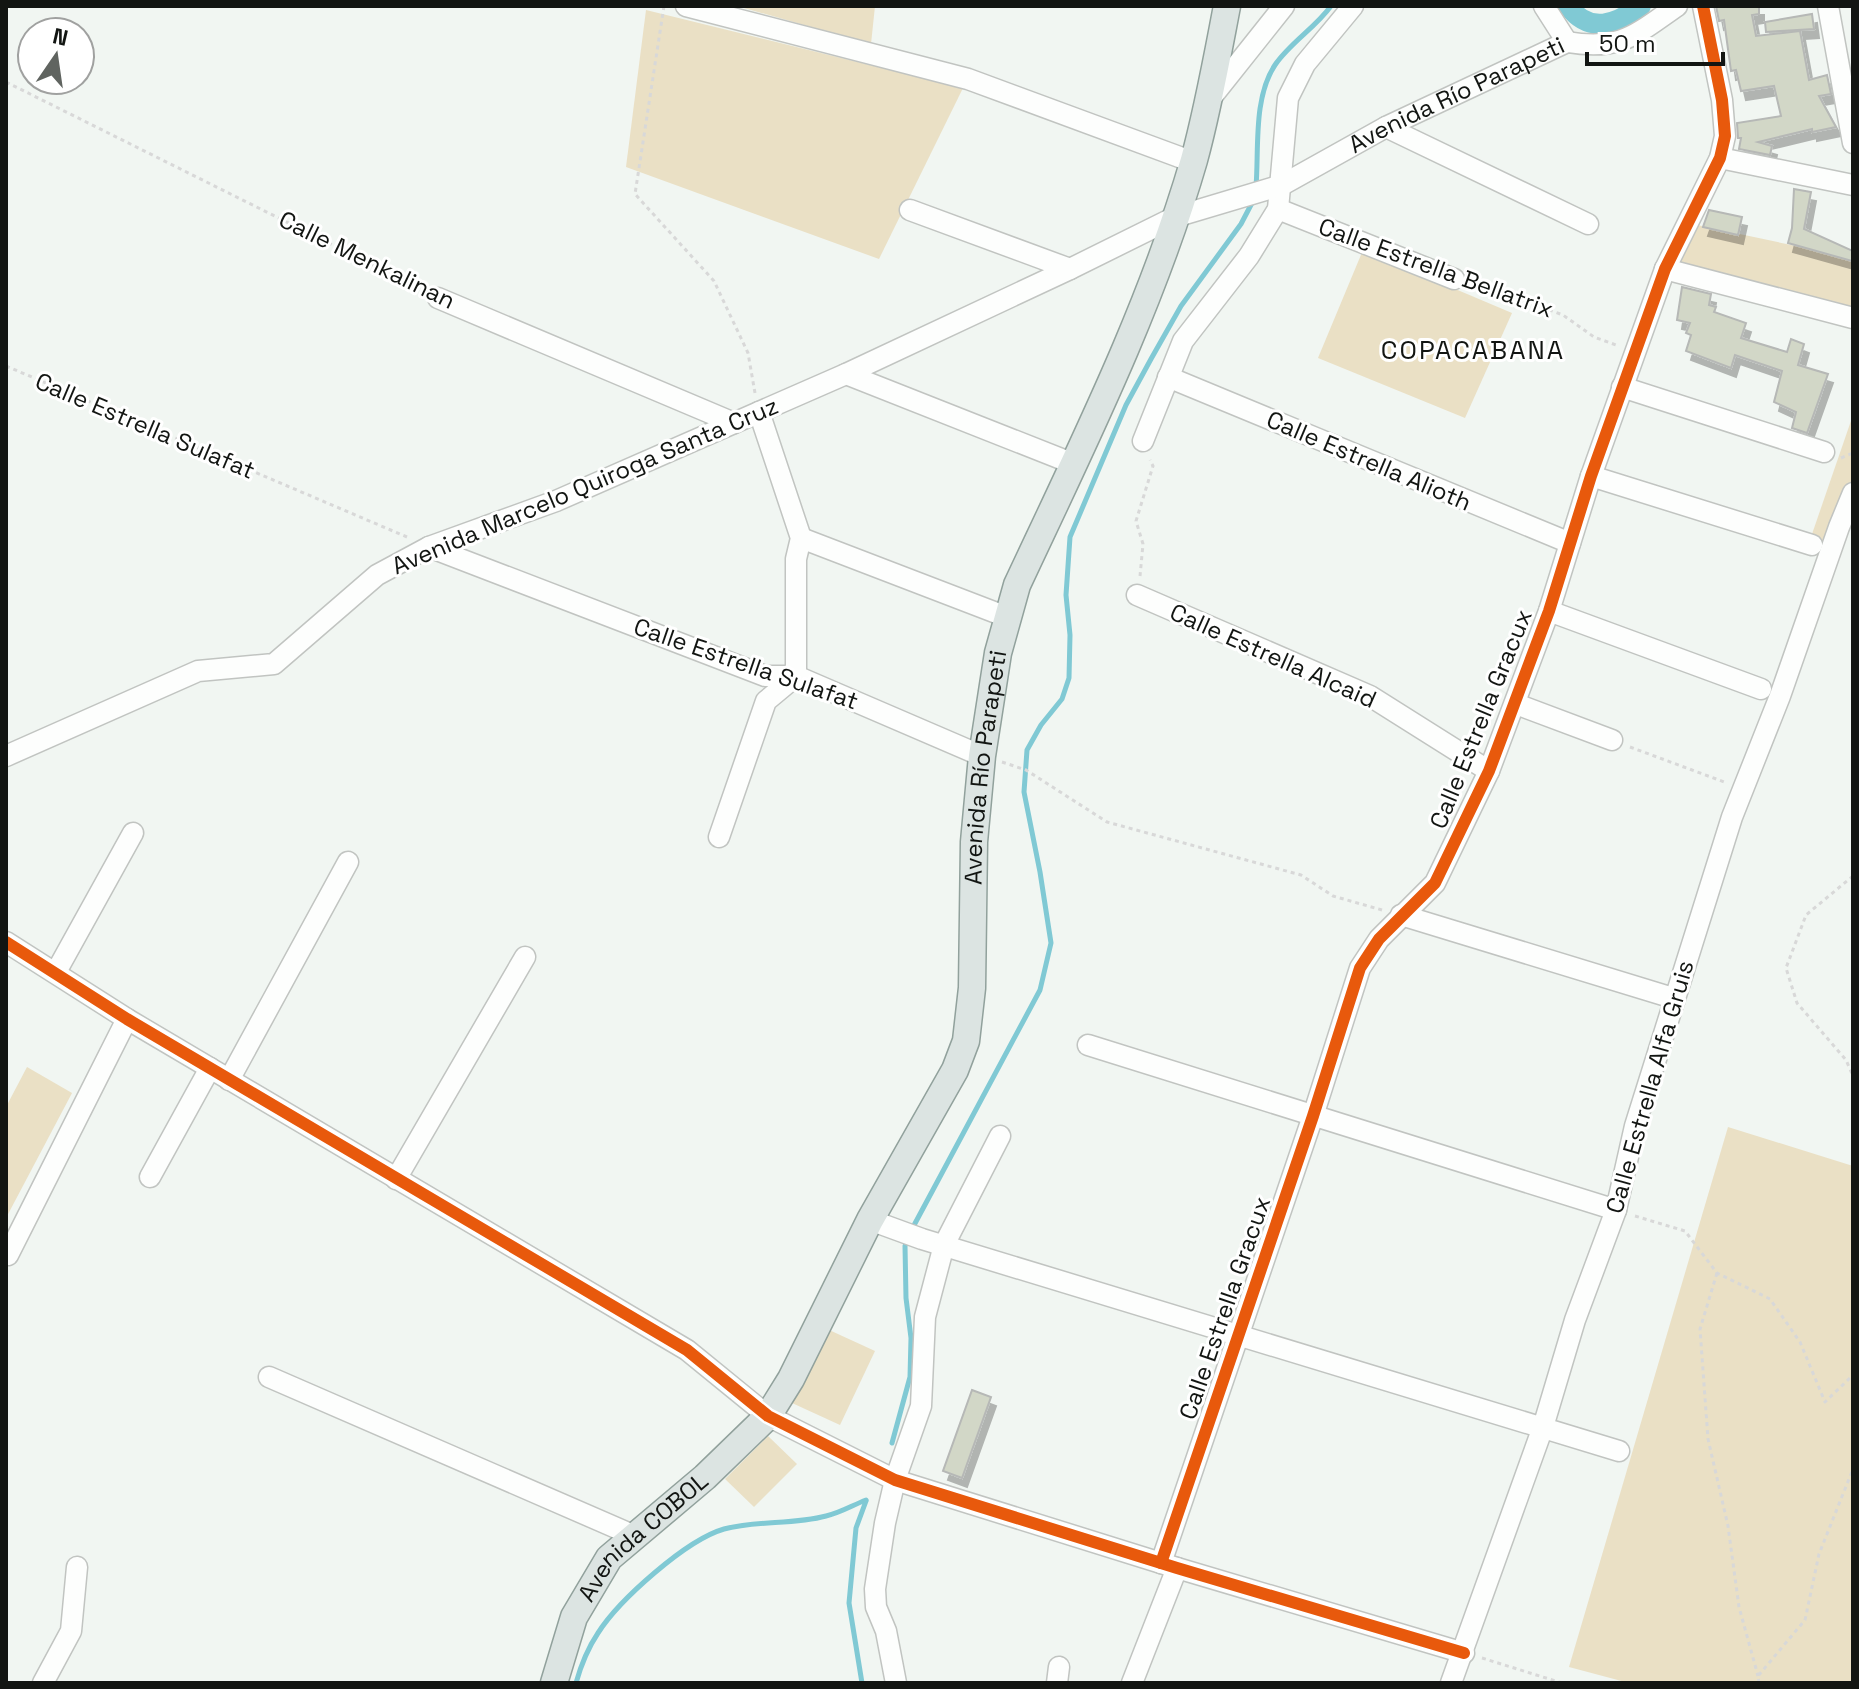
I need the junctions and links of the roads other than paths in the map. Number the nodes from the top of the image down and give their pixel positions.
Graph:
1 (686, 6) edge
2 (1227, 6) edge
3 (1284, 6) edge
4 (1353, 6) edge
5 (1544, 6) edge
6 (1677, 6) edge
7 (1703, 6) edge
8 (1828, 6) edge
9 (1567, 42) junction
10 (1210, 99) junction
11 (1386, 127) junction
12 (1853, 143) edge
13 (1720, 158) junction
14 (1193, 162) junction
15 (1282, 185) junction
16 (1853, 185) edge
17 (1278, 209) junction
18 (910, 210) dead end
19 (1175, 217) junction
20 (1588, 224) dead end
21 (1070, 269) junction
22 (1665, 269) junction
23 (1454, 279) road end
24 (438, 298) road end
25 (1853, 318) edge
26 (846, 374) junction
27 (1168, 377) junction
28 (1622, 387) junction
29 (759, 412) junction
30 (734, 423) junction
31 (1143, 441) road end
32 (1824, 452) dead end
33 (1074, 464) junction
34 (1591, 476) junction
35 (1853, 493) edge
36 (801, 538) junction
37 (1570, 543) junction
38 (1812, 545) dead end
39 (429, 547) junction
40 (1137, 595) road end
41 (1549, 611) junction
42 (1007, 617) junction
43 (796, 676) junction
44 (1761, 689) dead end
45 (1516, 704) junction
46 (1612, 740) road end
47 (6, 756) edge
48 (982, 756) junction
49 (1489, 771) junction
50 (133, 833) dead end
51 (719, 837) dead end
52 (348, 862) dead end
53 (1401, 915) junction
54 (6, 942) edge
55 (525, 957) dead end
56 (56, 972) junction
57 (1673, 998) junction
58 (127, 1019) junction
59 (1088, 1045) dead end
60 (210, 1068) junction
61 (229, 1080) junction
62 (1313, 1116) junction
63 (1000, 1136) dead end
64 (150, 1177) dead end
65 (396, 1179) junction
66 (1616, 1210) junction
67 (870, 1220) junction
68 (944, 1245) junction
69 (6, 1254) edge
70 (1240, 1334) junction
71 (269, 1377) dead end
72 (768, 1416) junction
73 (1543, 1427) junction
74 (1619, 1451) dead end
75 (895, 1480) junction
76 (635, 1536) junction
77 (1169, 1565) junction
78 (77, 1567) dead end
79 (1464, 1653) junction
80 (43, 1683) edge
81 (554, 1683) edge
82 (896, 1683) edge
83 (1132, 1683) edge
84 (1451, 1683) edge

1 - 14 street
2 - 10 main road
3 - 10 street
4 - 15 street
5 - 9 street
6 - 9 street, Avenida Río Parapeti
7 - 13 street, Calle Estrella Gracux
8 - 12 street
9 - 11 street, Avenida Río Parapeti
10 - 14 main road
11 - 15 street, Avenida Río Parapeti
11 - 20 street
13 - 16 street
13 - 22 street, Calle Estrella Gracux
14 - 19 main road
15 - 17 street
15 - 19 street, Avenida Río Parapeti
17 - 23 street, Calle Estrella Bellatrix
17 - 27 street
18 - 21 street
19 - 21 street, Avenida Marcelo Quiroga Santa Cruz
19 - 33 main road, Avenida Río Parapeti
21 - 26 street, Avenida Marcelo Quiroga Santa Cruz
22 - 25 street
22 - 28 street, Calle Estrella Gracux
24 - 30 street, Calle Menkalinan
26 - 29 street, Avenida Marcelo Quiroga Santa Cruz
26 - 33 street
27 - 31 street
27 - 37 street, Calle Estrella Alioth
28 - 32 street
28 - 34 street, Calle Estrella Gracux
29 - 30 street, Avenida Marcelo Quiroga Santa Cruz
29 - 36 street
30 - 39 street, Avenida Marcelo Quiroga Santa Cruz
33 - 42 main road, Avenida Río Parapeti
34 - 37 street, Calle Estrella Gracux
34 - 38 street
35 - 57 street, Calle Estrella Alfa Gruis
36 - 42 street
36 - 43 street
37 - 41 street, Calle Estrella Gracux
39 - 43 street, Calle Estrella Sulafat
39 - 47 street, Avenida Marcelo Quiroga Santa Cruz
40 - 49 street, Calle Estrella Alcaid
41 - 44 street
41 - 45 street, Calle Estrella Gracux
42 - 48 main road, Avenida Río Parapeti
43 - 48 street, Calle Estrella Sulafat
43 - 51 street
45 - 46 street
45 - 49 street, Calle Estrella Gracux
48 - 67 main road, Avenida Río Parapeti
49 - 53 street, Calle Estrella Gracux
50 - 56 street
52 - 61 street
53 - 57 street
53 - 62 street, Calle Estrella Gracux
54 - 56 street
55 - 65 street
56 - 58 street
57 - 66 street, Calle Estrella Alfa Gruis
58 - 60 street
58 - 69 street
59 - 62 street
60 - 61 street
60 - 64 street
61 - 65 street
62 - 66 street
62 - 70 street, Calle Estrella Gracux
63 - 68 street
65 - 72 street
66 - 73 street, Calle Estrella Alfa Gruis
67 - 68 street
67 - 72 main road, Avenida Río Parapeti
68 - 70 street
68 - 75 street
70 - 73 street
70 - 77 street, Calle Estrella Gracux
71 - 76 street
72 - 75 street
72 - 76 main road, Avenida COBOL
73 - 74 street
73 - 79 street, Calle Estrella Alfa Gruis
75 - 77 street
75 - 82 street
76 - 81 main road, Avenida COBOL
77 - 79 street
77 - 83 street, Calle Estrella Gracux
78 - 80 street
79 - 84 street, Calle Estrella Alfa Gruis

